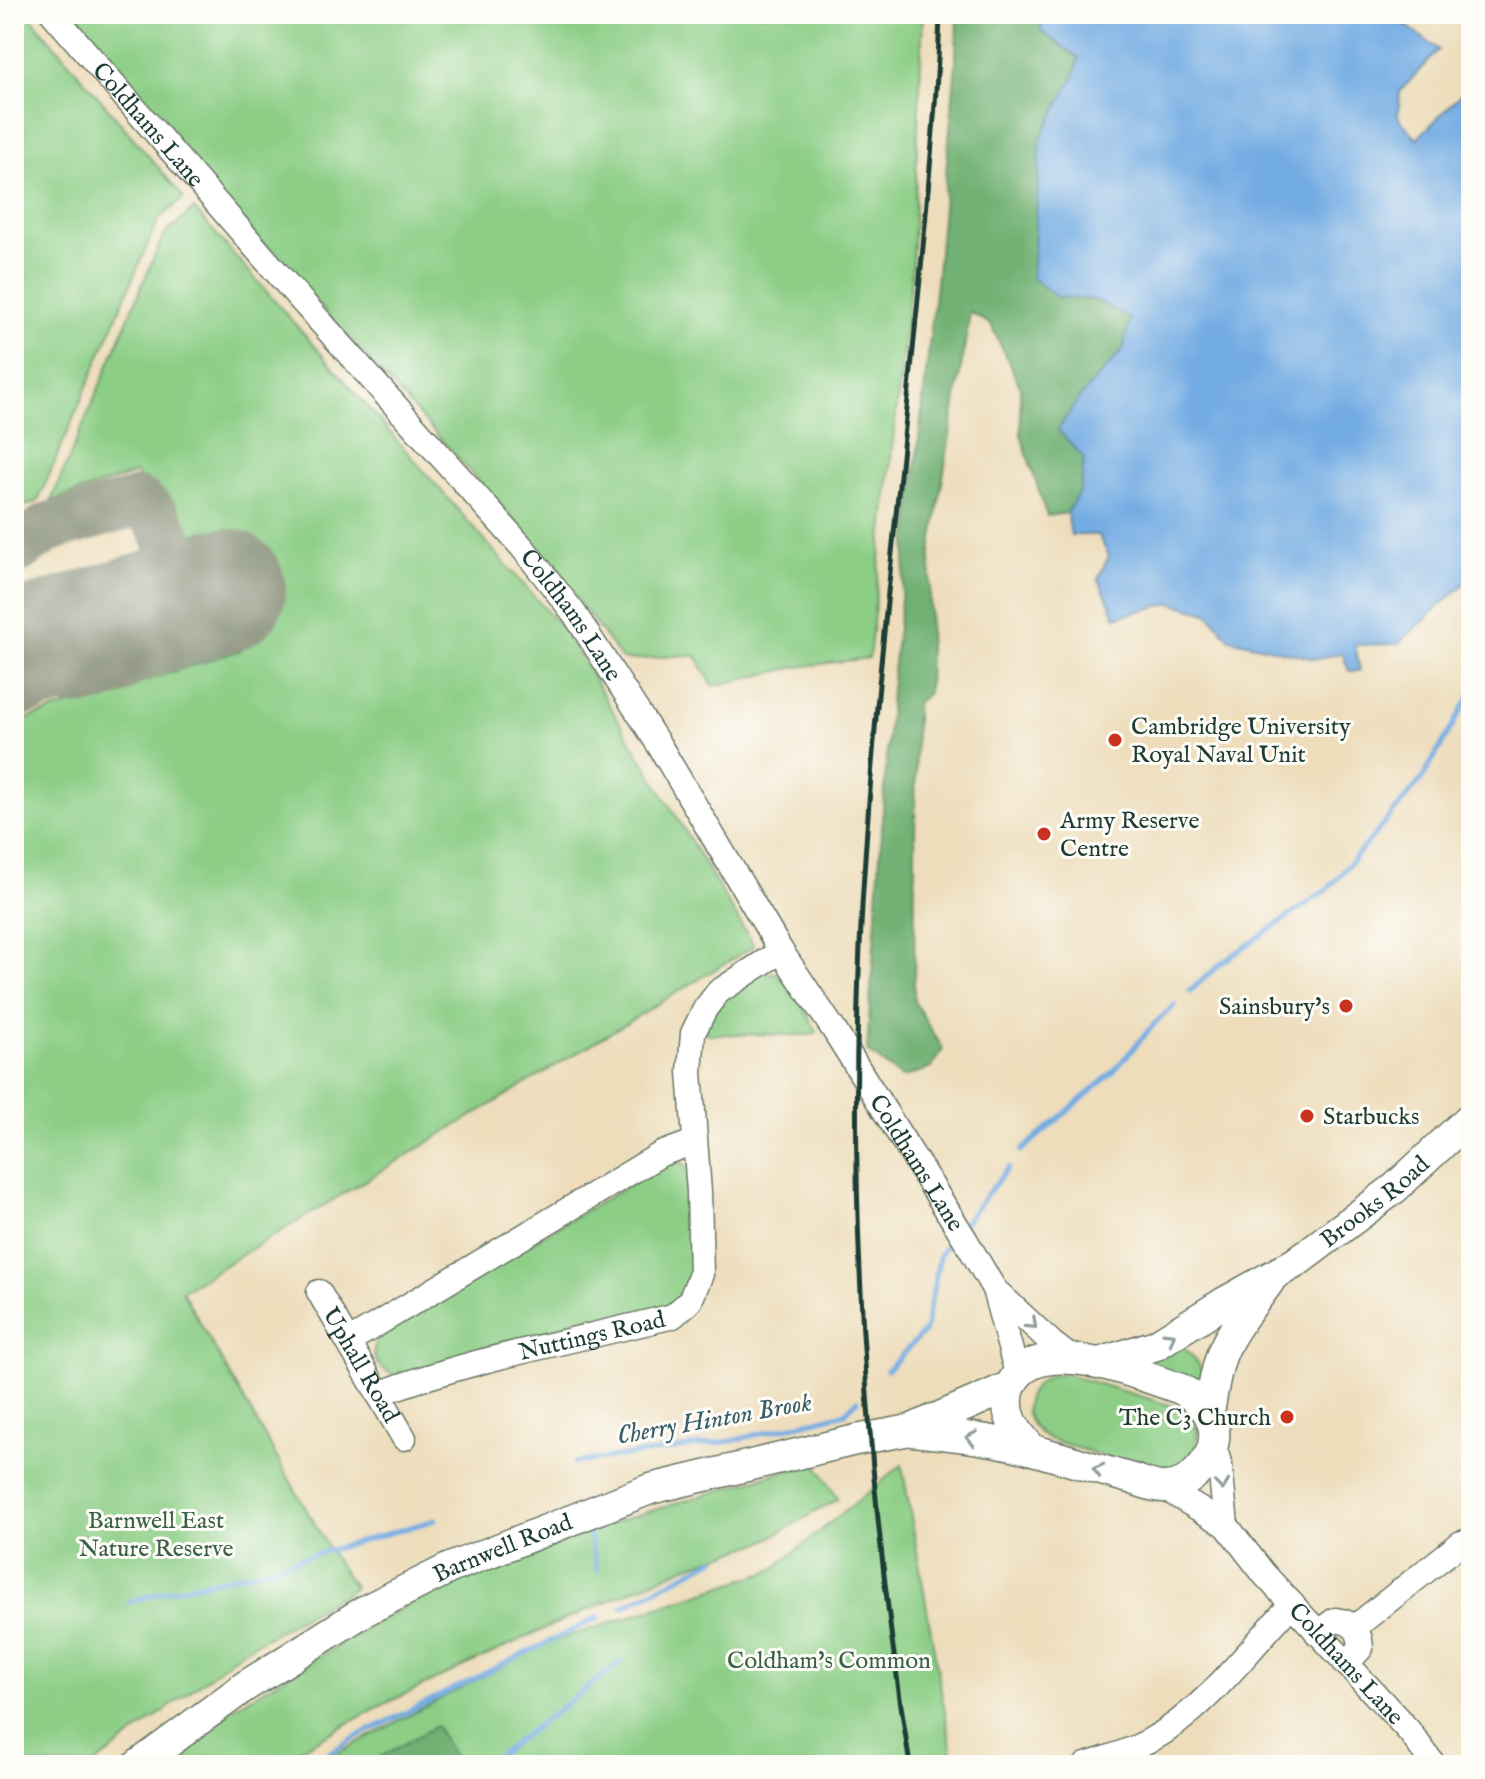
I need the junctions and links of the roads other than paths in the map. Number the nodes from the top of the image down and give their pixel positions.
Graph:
1 (53, 14) edge
2 (781, 951) junction
3 (1471, 1117) edge
4 (694, 1142) junction
5 (1273, 1277) junction
6 (994, 1289) junction
7 (319, 1292) dead end
8 (349, 1341) junction
9 (1084, 1361) junction
10 (1014, 1382) junction
11 (378, 1394) junction
12 (1209, 1412) junction
13 (910, 1430) junction
14 (404, 1438) dead end
15 (1214, 1447) junction
16 (1032, 1449) junction
17 (1164, 1488) junction
18 (1226, 1525) junction
19 (1461, 1543) dead end
20 (1292, 1604) junction
21 (1355, 1627) junction
22 (1317, 1633) junction
23 (1346, 1664) junction
24 (138, 1765) edge
25 (1086, 1765) edge
26 (1434, 1765) edge

1 - 2 street, Coldhams Lane
2 - 4 street, Nuttings Road
2 - 6 street, Coldhams Lane
3 - 5 main road, Brooks Road
4 - 8 street
4 - 11 street, Nuttings Road
9 -> 5 main road, Brooks Road
5 - 12 main road, Brooks Road
6 -> 9 street, Coldhams Lane
6 - 10 street, Coldhams Lane
7 - 8 street, Uphall Road
8 - 11 street, Uphall Road
9 - 10 main road, Brooks Road
9 - 12 main road
10 - 13 main road, Barnwell Road
10 - 16 main road
11 - 14 street, Uphall Road
12 - 15 main road, Brooks Road
16 -> 13 main road, Barnwell Road
13 - 24 main road, Barnwell Road
15 - 17 main road
15 -> 18 street
17 -> 16 main road, Barnwell Road
17 - 18 street, Coldhams Lane
18 - 20 street, Coldhams Lane
19 - 21 street
20 - 22 street, Coldhams Lane
20 - 25 street
21 - 22 street
21 - 23 street
22 - 23 street, Coldhams Lane
23 - 26 street, Coldhams Lane

